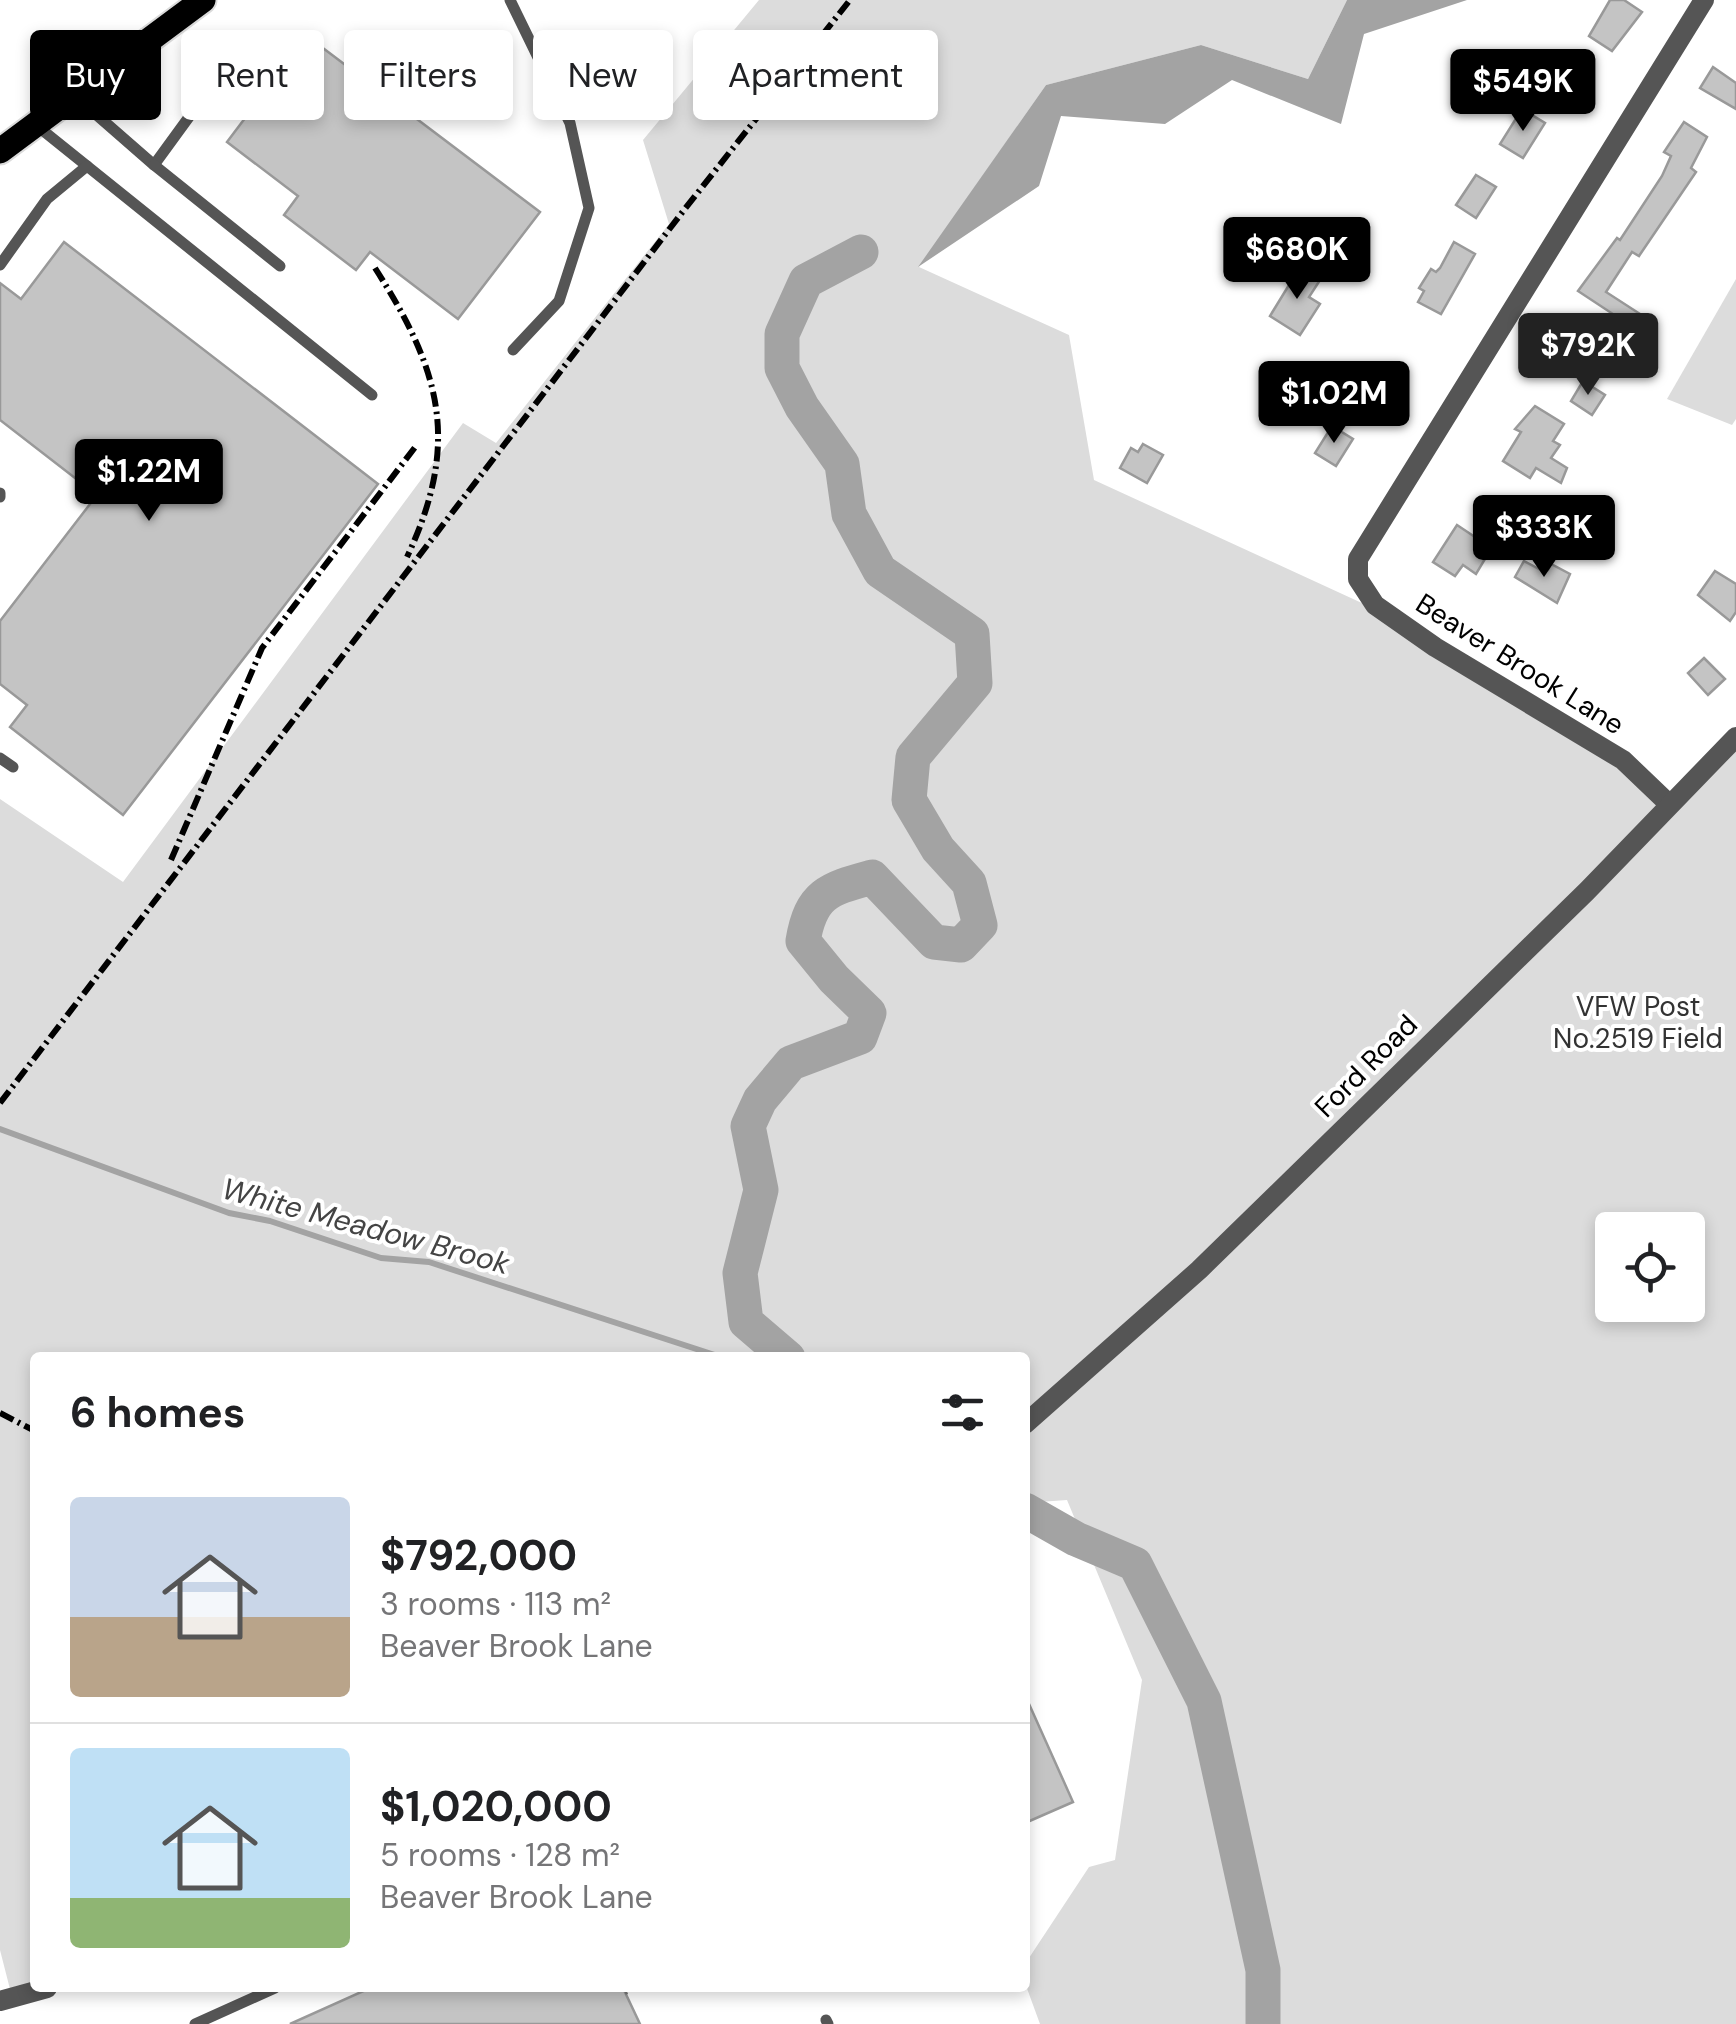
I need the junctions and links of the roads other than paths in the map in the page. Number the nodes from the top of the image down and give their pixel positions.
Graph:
1 (203, 0) edge
2 (510, 0) edge
3 (1704, 0) edge
4 (161, 32) edge
5 (43, 120) edge
6 (102, 120) edge
7 (187, 120) edge
8 (36, 125) junction
9 (0, 150) edge
10 (154, 165) junction
11 (87, 166) junction
12 (0, 265) edge
13 (280, 266) dead end
14 (513, 350) dead end
15 (372, 396) dead end
16 (1736, 737) edge
17 (0, 758) edge
18 (13, 768) dead end
19 (1669, 804) junction
20 (1030, 1420) edge
21 (32, 1992) edge
22 (266, 1992) edge
23 (0, 2001) edge
24 (195, 2024) edge

1 - 4 main road
2 - 14 lane
3 - 19 street, Beaver Brook Lane
5 - 8 main road
6 - 10 lane
7 - 10 lane
8 - 9 main road
8 - 11 lane
10 - 13 lane
11 - 12 lane
11 - 15 lane
16 - 19 street, Ford Road
17 - 18 lane
19 - 20 street, Ford Road
21 - 23 street
22 - 24 lane

